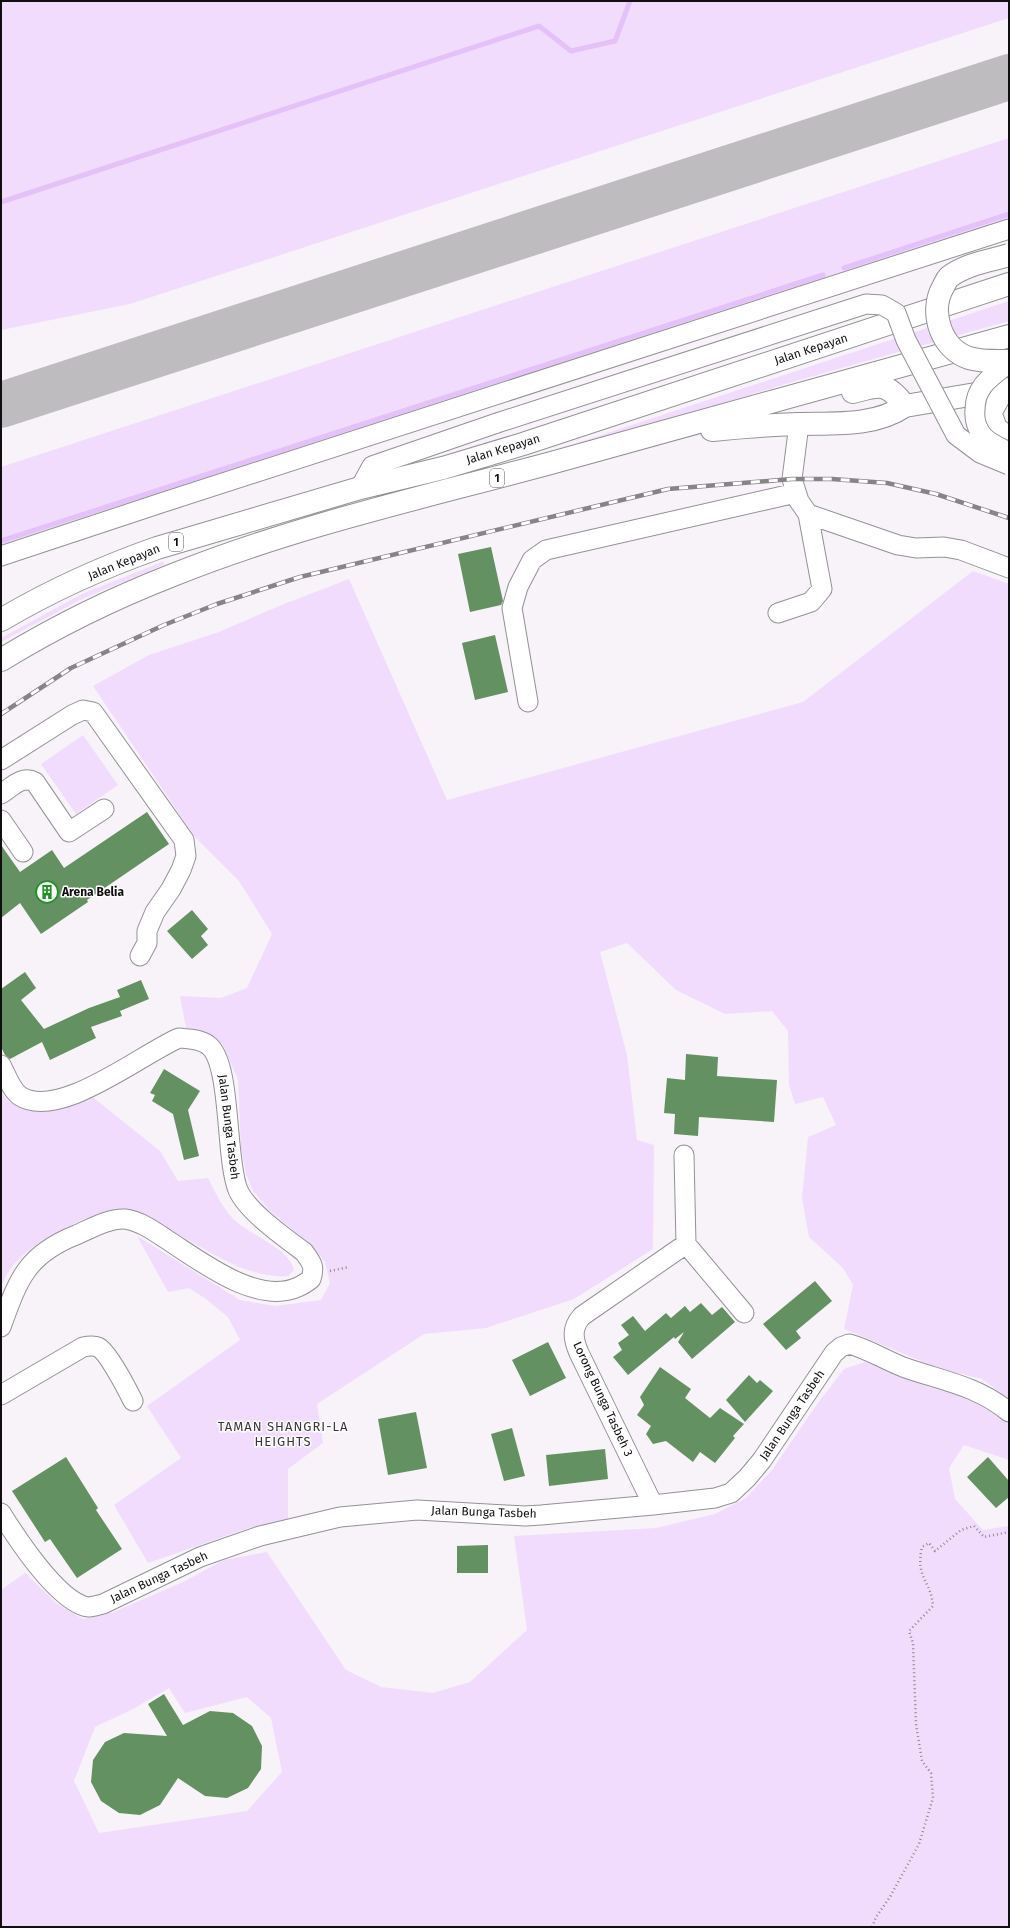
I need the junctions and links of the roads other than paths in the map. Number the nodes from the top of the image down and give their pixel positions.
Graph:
1 (1009, 229) edge
2 (1009, 255) edge
3 (1009, 284) edge
4 (1009, 336) edge
5 (1009, 362) edge
6 (1007, 388) edge
7 (904, 406) junction
8 (742, 412) junction
9 (799, 424) junction
10 (1009, 436) edge
11 (645, 438) junction
12 (1009, 452) edge
13 (1009, 465) edge
14 (360, 488) junction
15 (796, 493) junction
16 (808, 514) junction
17 (1, 556) edge
18 (1009, 568) edge
19 (778, 613) dead end
20 (1, 620) edge
21 (1, 660) edge
22 (528, 702) dead end
23 (1, 760) edge
24 (1, 794) edge
25 (104, 809) dead end
26 (1, 820) edge
27 (23, 852) dead end
28 (140, 956) dead end
29 (1, 1065) edge
30 (684, 1155) dead end
31 (686, 1244) junction
32 (744, 1313) dead end
33 (1, 1327) edge
34 (1, 1395) edge
35 (133, 1400) dead end
36 (1009, 1412) edge
37 (653, 1505) junction
38 (1, 1513) edge

1 - 17 street
2 - 5 highway, bridge
3 - 14 highway, Jalan Kepayan / 1
4 - 8 highway, Jalan Kepayan / 1
5 - 12 street, bridge
6 - 7 highway
6 - 10 street
7 - 8 highway
7 - 9 highway
8 - 11 highway, Jalan Kepayan / 1
9 - 11 highway
9 - 15 street
11 - 21 highway, Jalan Kepayan / 1
13 - 14 street, bridge
14 - 20 highway, Jalan Kepayan / 1
15 - 16 street
15 - 22 street
16 - 18 street
16 - 19 street
23 - 28 street
24 - 25 street
26 - 27 street
29 - 33 street, Jalan Bunga Tasbeh
30 - 31 street
31 - 32 street
31 - 37 street, Lorong Bunga Tasbeh 3
34 - 35 street
36 - 37 street, Jalan Bunga Tasbeh
37 - 38 street, Jalan Bunga Tasbeh

